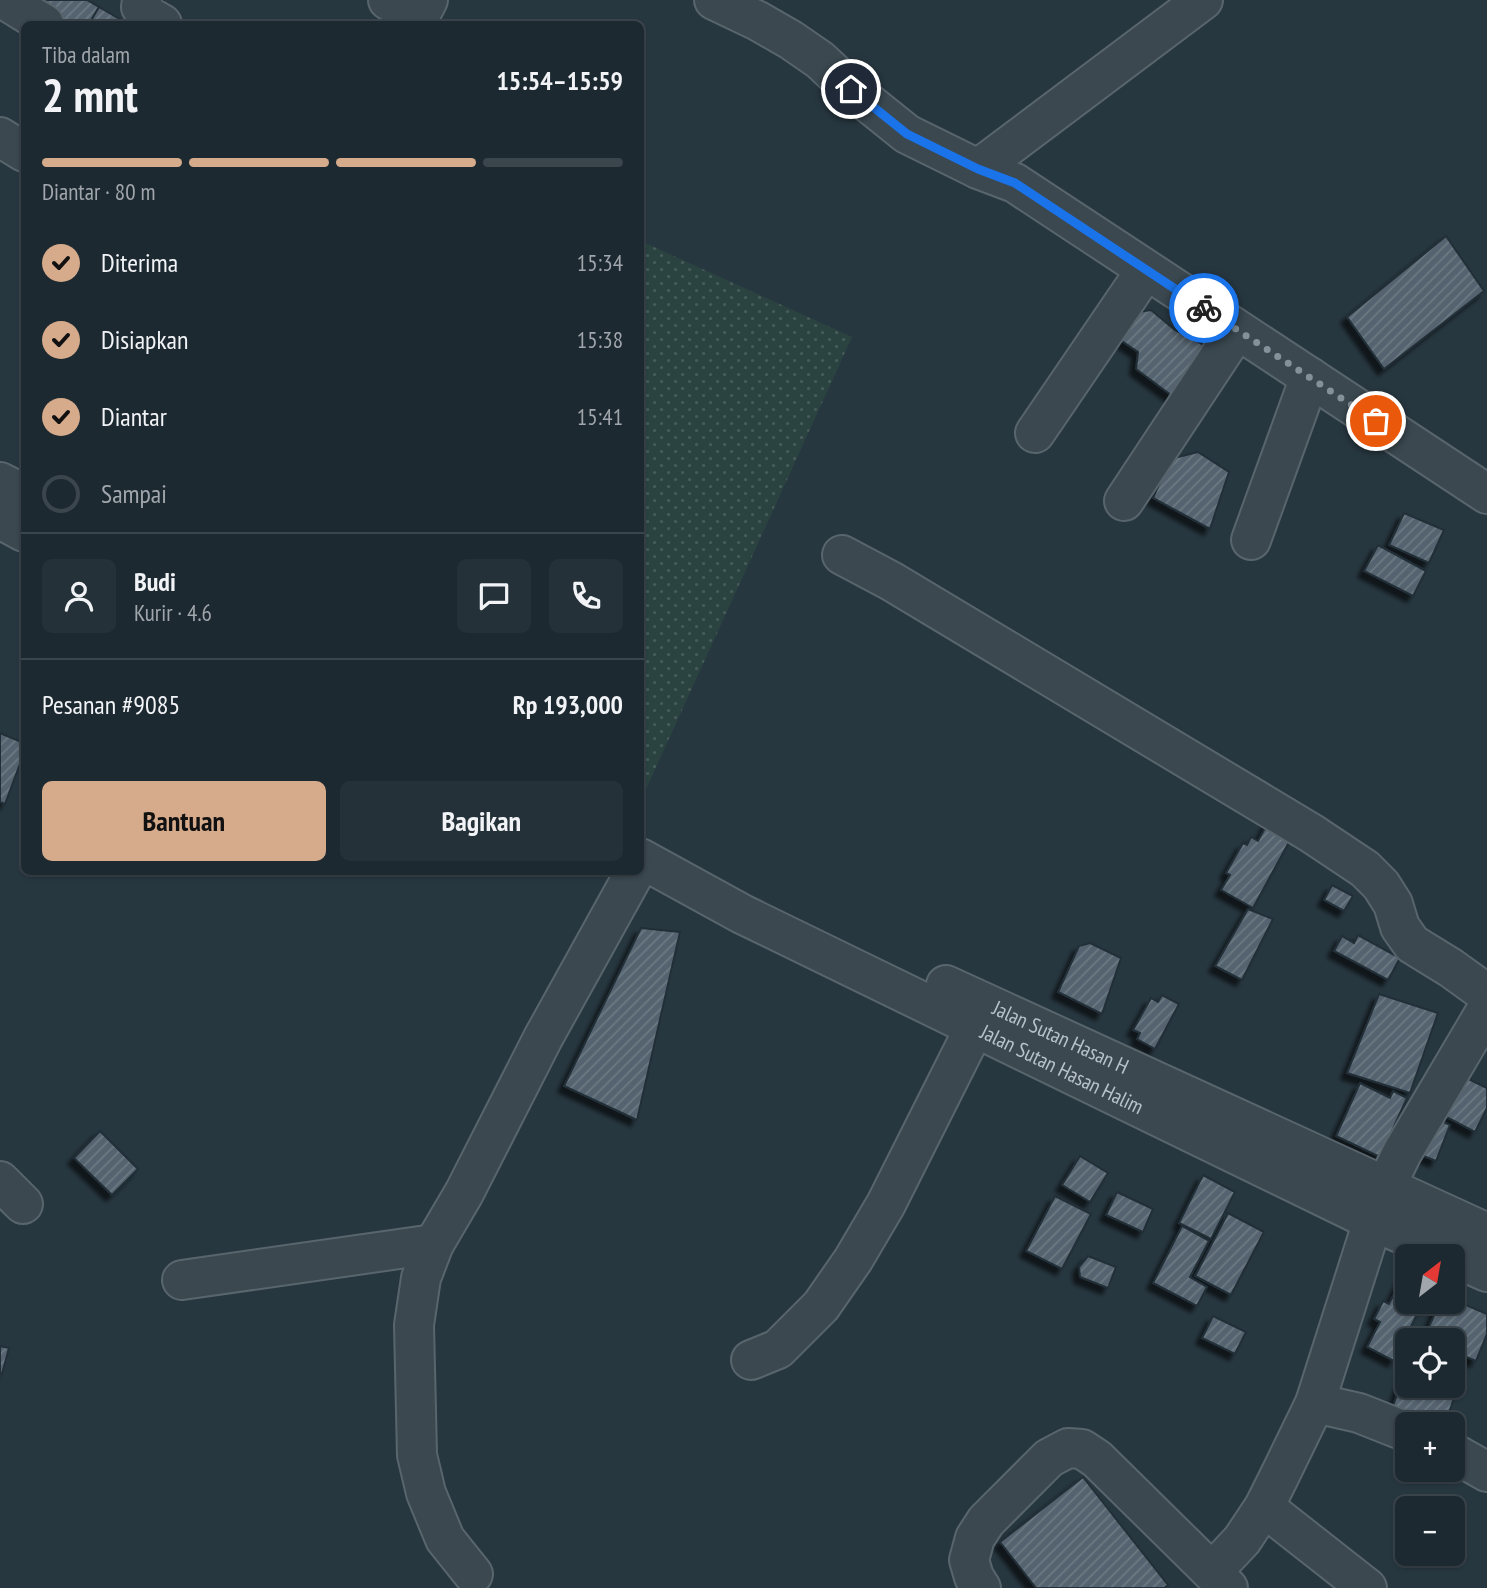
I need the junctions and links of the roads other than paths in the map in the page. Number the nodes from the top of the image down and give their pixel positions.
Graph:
1 (5, 0) edge
2 (142, 0) edge
3 (714, 0) edge
4 (1203, 0) edge
5 (39, 21) edge
6 (157, 21) edge
7 (0, 137) edge
8 (21, 150) edge
9 (978, 169) junction
10 (1146, 270) junction
11 (1237, 330) junction
12 (1310, 377) junction
13 (1035, 433) dead end
14 (0, 482) edge
15 (21, 492) edge
16 (1487, 494) edge
17 (1124, 501) dead end
18 (0, 520) edge
19 (21, 530) edge
20 (1251, 540) dead end
21 (842, 555) dead end
22 (644, 859) edge
23 (644, 859) edge
24 (630, 875) edge
25 (1487, 993) edge
26 (1487, 1009) edge
27 (975, 1027) junction
28 (1380, 1203) junction
29 (1487, 1233) edge
30 (433, 1244) junction
31 (1487, 1272) edge
32 (182, 1280) dead end
33 (751, 1360) dead end
34 (1315, 1403) junction
35 (1395, 1427) edge
36 (1465, 1459) edge
37 (1487, 1472) edge
38 (1264, 1507) junction
39 (473, 1574) dead end
40 (1220, 1580) edge
41 (981, 1588) edge
42 (1367, 1588) edge

1 - 5 street
2 - 6 street
3 - 9 street
4 - 9 street
7 - 8 street
9 - 10 street
10 - 11 street
10 - 13 street
11 - 12 street
11 - 17 street
12 - 16 street
12 - 20 street
14 - 15 street
18 - 19 street
21 - 25 street
22 - 27 street, Jalan Sutan Hasan Halim
23 - 28 street, Jalan Sutan Hasan H
24 - 30 street
26 - 28 street
27 - 28 street, Jalan Sutan Hasan Halim
27 - 33 street
28 - 29 street, Jalan Sutan Hasan H
28 - 31 street, Jalan Sutan Hasan Halim
28 - 34 street
30 - 32 street
30 - 39 street
34 - 35 street
34 - 38 street
36 - 37 street
38 - 40 street
38 - 42 street
40 - 41 street

